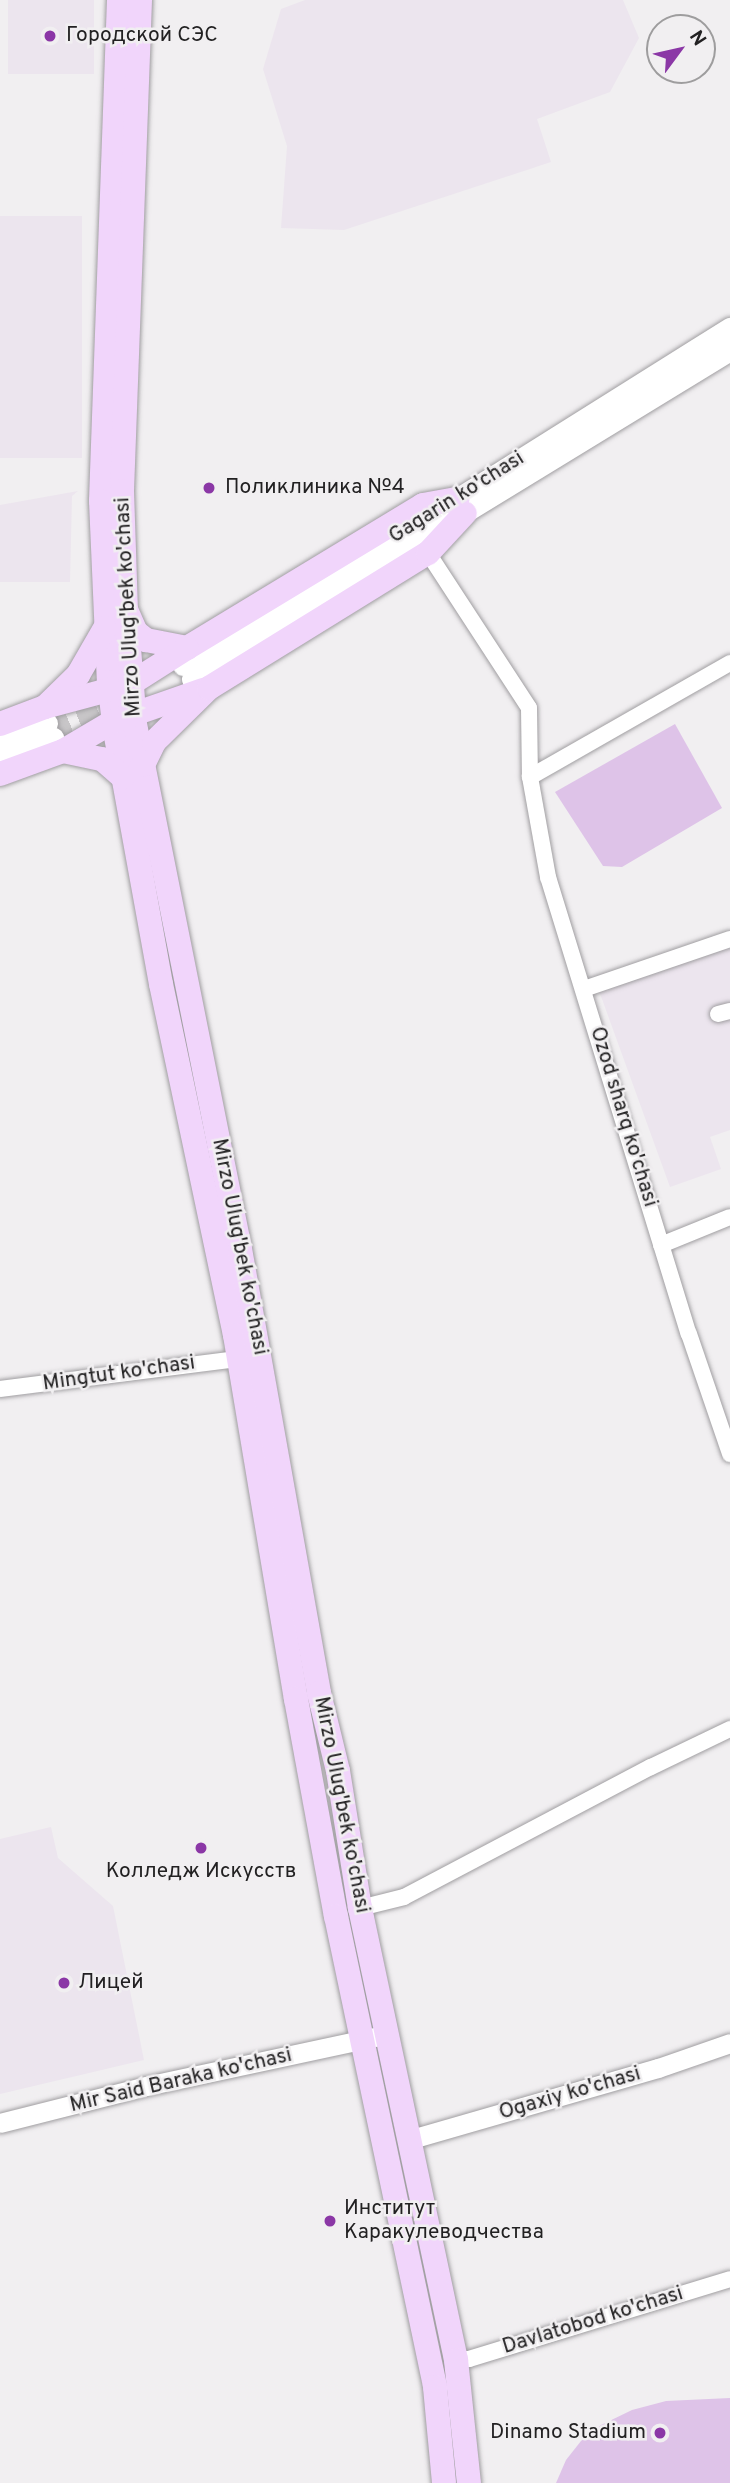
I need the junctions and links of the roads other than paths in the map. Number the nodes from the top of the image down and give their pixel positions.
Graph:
1 (119, 0) edge
2 (140, 0) edge
3 (730, 328) edge
4 (730, 350) edge
5 (461, 506) junction
6 (428, 552) junction
7 (116, 617) junction
8 (730, 663) edge
9 (193, 670) junction
10 (120, 688) junction
11 (124, 718) junction
12 (0, 724) edge
13 (52, 730) junction
14 (0, 740) edge
15 (0, 758) edge
16 (133, 771) junction
17 (0, 774) edge
18 (530, 777) junction
19 (730, 939) edge
20 (584, 989) junction
21 (730, 1217) edge
22 (661, 1245) junction
23 (239, 1359) junction
24 (0, 1389) edge
25 (730, 1454) edge
26 (730, 1729) edge
27 (360, 1908) junction
28 (386, 2034) junction
29 (362, 2040) junction
30 (730, 2043) edge
31 (0, 2123) edge
32 (408, 2140) junction
33 (730, 2279) edge
34 (456, 2360) junction
35 (443, 2483) edge
36 (469, 2483) edge

1 - 7 main road, Mirzo Ulug'bek ko'chasi
2 - 7 main road, Mirzo Ulug'bek ko'chasi
3 - 5 main road, Gagarin ko'chasi
4 - 5 main road, Gagarin ko'chasi
5 - 6 main road
5 - 9 main road
6 - 9 main road
6 - 18 street, Ozod sharq ko'chasi
7 - 9 main road
7 - 10 main road, Mirzo Ulug'bek ko'chasi
7 - 13 main road
8 - 18 street
9 - 10 main road
9 - 11 main road
9 - 16 main road
10 - 11 main road, Mirzo Ulug'bek ko'chasi
10 - 13 main road
11 - 13 main road
11 - 16 main road, Mirzo Ulug'bek ko'chasi
12 - 13 main road
13 - 14 main road
13 - 15 main road
13 - 16 main road
13 - 17 main road
16 - 23 main road, Mirzo Ulug'bek ko'chasi
16 - 27 main road, Mirzo Ulug'bek ko'chasi
18 - 20 street, Ozod sharq ko'chasi
19 - 20 street
20 - 22 street, Ozod sharq ko'chasi
21 - 22 street
22 - 25 street, Ozod sharq ko'chasi
23 - 24 street, Mingtut ko'chasi
23 - 29 main road, Mirzo Ulug'bek ko'chasi
26 - 27 street
27 - 28 main road, Mirzo Ulug'bek ko'chasi
28 - 29 street, Mir Said Baraka ko'chasi
28 - 32 main road, Mirzo Ulug'bek ko'chasi
29 - 31 street, Mir Said Baraka ko'chasi
29 - 35 main road, Mirzo Ulug'bek ko'chasi
30 - 32 street, Ogaxiy ko'chasi
32 - 34 main road, Mirzo Ulug'bek ko'chasi
33 - 34 street, Davlatobod ko'chasi
34 - 36 main road, Mirzo Ulug'bek ko'chasi

